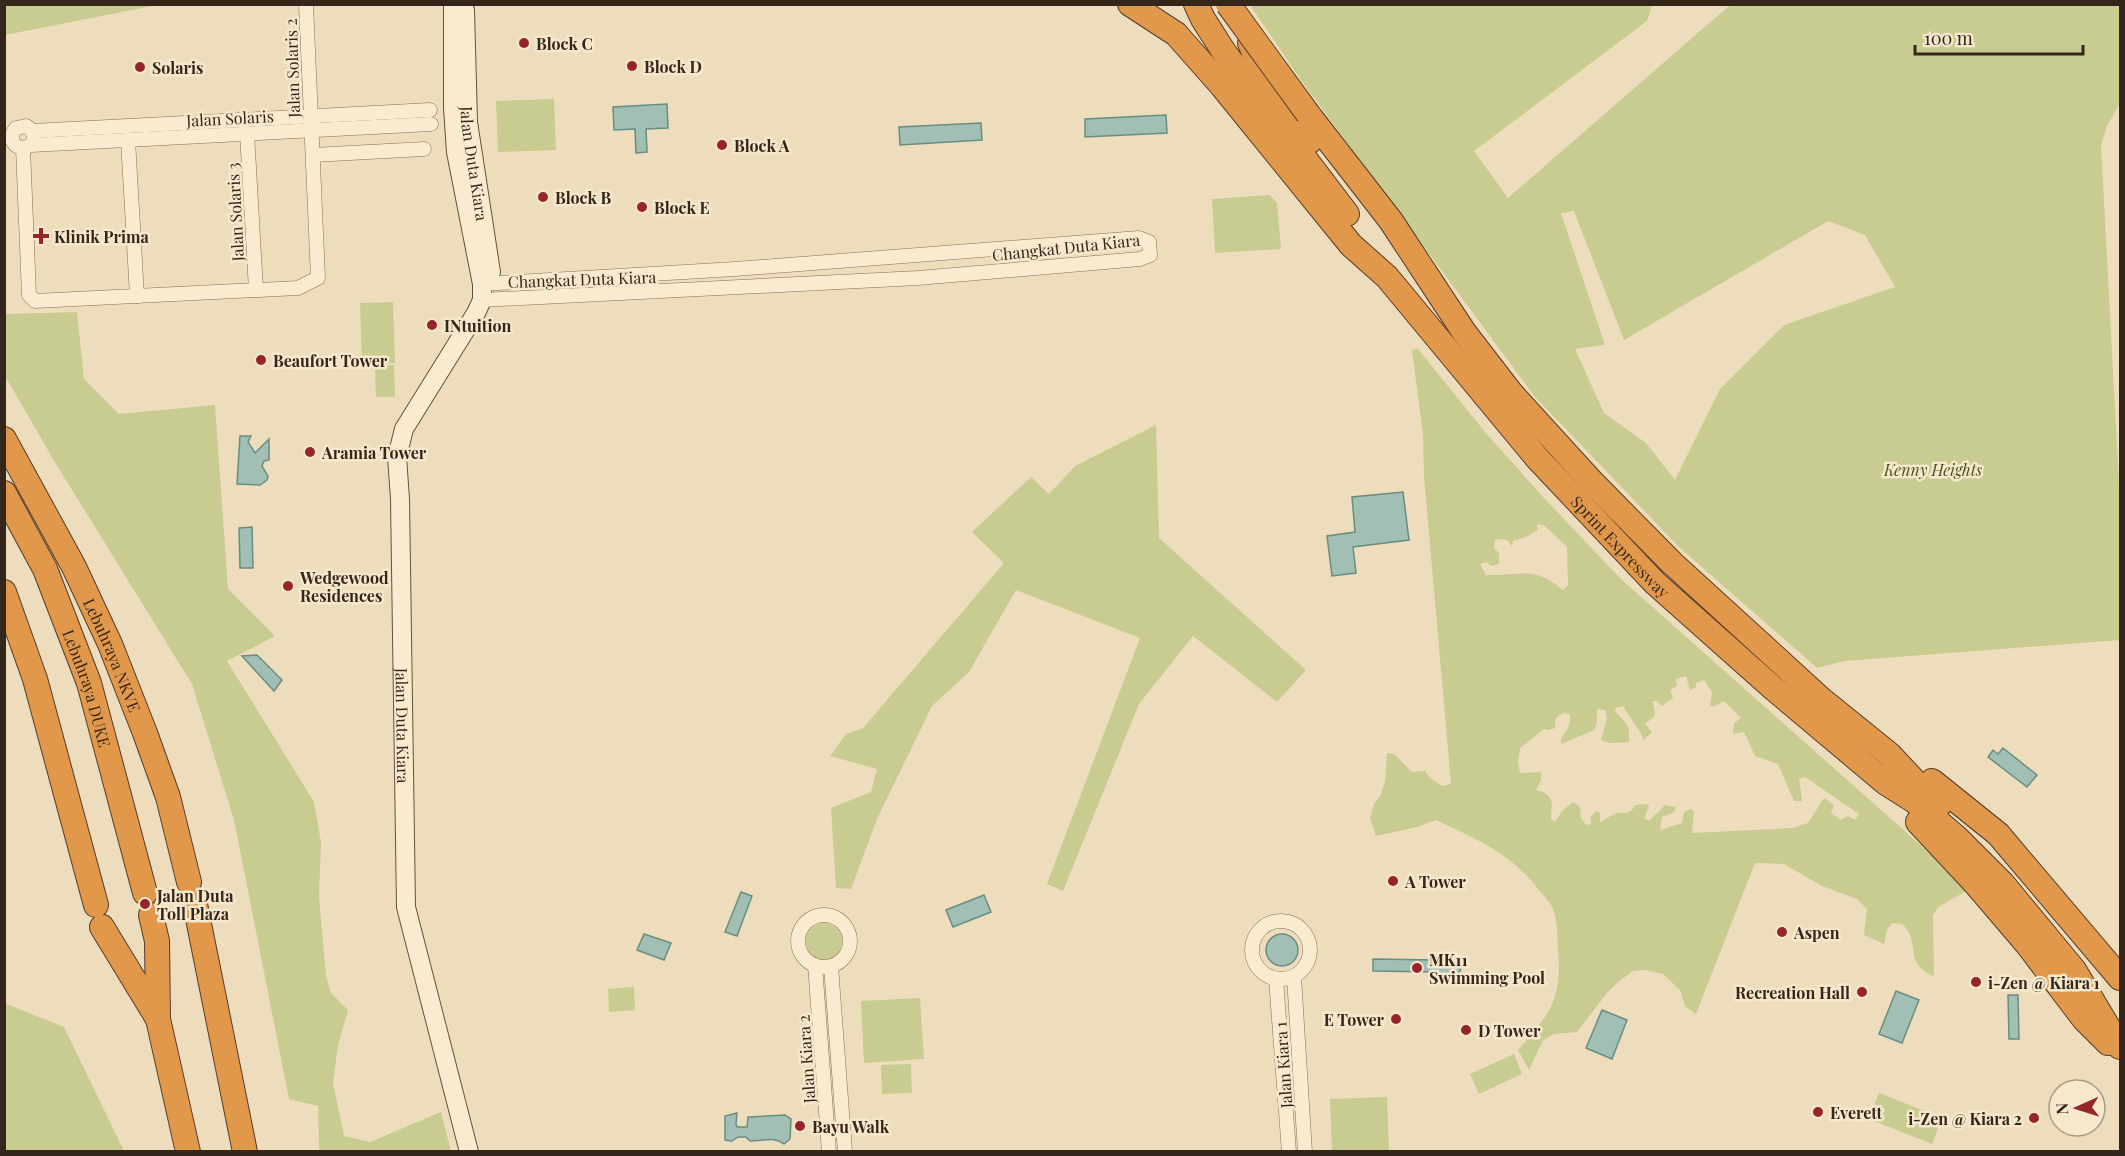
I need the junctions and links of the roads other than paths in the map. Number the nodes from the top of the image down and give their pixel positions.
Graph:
1 (306, 4) edge
2 (453, 4) edge
3 (465, 4) edge
4 (1130, 4) edge
5 (1196, 4) edge
6 (1228, 4) edge
7 (1242, 4) edge
8 (461, 114) junction
9 (431, 117) dead end
10 (311, 123) junction
11 (248, 133) junction
12 (128, 140) junction
13 (28, 141) junction
14 (424, 149) dead end
15 (313, 155) junction
16 (1387, 277) junction
17 (256, 290) junction
18 (137, 296) junction
19 (485, 296) junction
20 (1464, 332) junction
21 (4, 439) edge
22 (4, 493) edge
23 (4, 592) edge
24 (1886, 783) junction
25 (1970, 830) junction
26 (815, 965) junction
27 (831, 966) junction
28 (1294, 976) junction
29 (2121, 978) edge
30 (1276, 979) junction
31 (2121, 1018) edge
32 (158, 1019) junction
33 (2121, 1047) edge
34 (2121, 1053) edge
35 (188, 1152) edge
36 (245, 1152) edge
37 (469, 1152) edge
38 (829, 1152) edge
39 (845, 1152) edge
40 (1289, 1152) edge
41 (1305, 1152) edge

1 - 10 street, Jalan Solaris 2
2 - 8 main road, Jalan Duta Kiara
3 - 8 main road, Jalan Duta Kiara
4 - 16 highway
5 - 16 highway
6 - 20 highway, bridge
7 - 20 highway
8 - 19 main road, Jalan Duta Kiara
9 - 10 street, Jalan Solaris
10 - 11 street, Jalan Solaris
10 - 13 street, Jalan Solaris
10 - 15 street, Jalan Solaris 2
11 - 12 street, Jalan Solaris
11 - 17 street, Jalan Solaris 3
12 - 13 street, Jalan Solaris
12 - 18 street
13 - 18 street
14 - 15 street
15 - 17 street, Jalan Solaris 2
16 - 24 highway, Sprint Expressway
17 - 18 street
19 - 19 street, Changkat Duta Kiara
19 - 37 main road, Jalan Duta Kiara
20 - 25 highway, Sprint Expressway
21 - 36 highway, Lebuhraya NKVE
22 - 32 highway, Lebuhraya DUKE
23 - 32 highway
24 - 25 highway
24 - 34 highway
25 - 29 highway
25 - 31 highway
25 - 33 highway
26 - 27 street
26 - 27 street
26 - 38 street, Jalan Kiara 2
27 - 39 street, Jalan Kiara 2
28 - 30 street
28 - 30 street
28 - 41 street, Jalan Kiara 1
30 - 40 street, Jalan Kiara 1
32 - 35 highway

